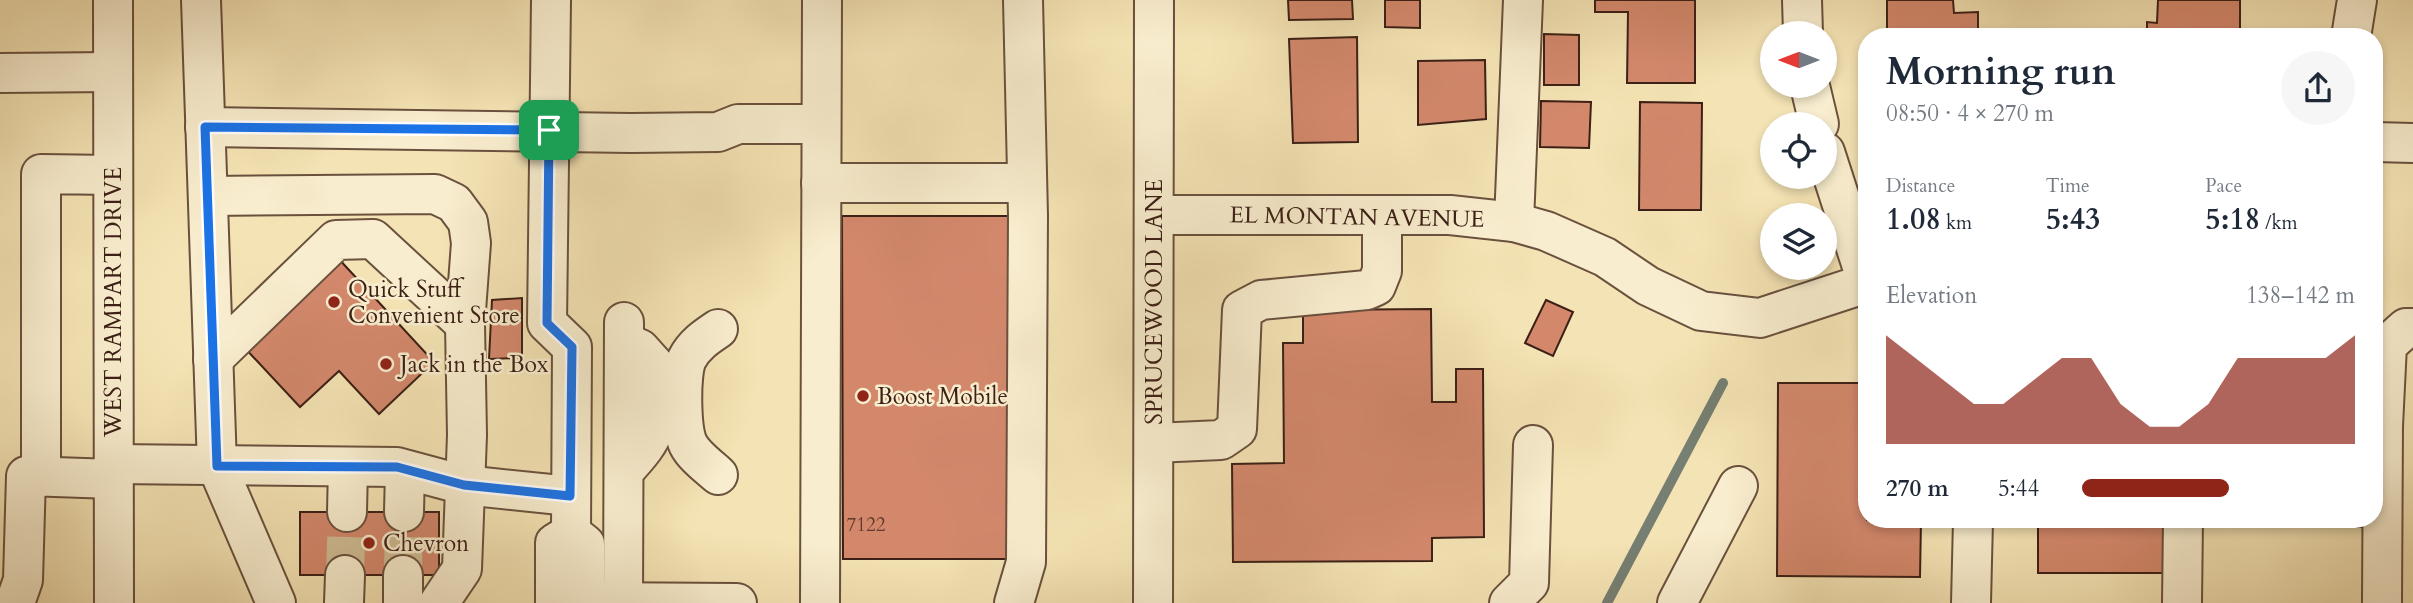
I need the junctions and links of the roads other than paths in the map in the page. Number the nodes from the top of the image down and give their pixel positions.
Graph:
1 (113, 0) edge
2 (201, 0) edge
3 (551, 0) edge
4 (822, 0) edge
5 (1023, 0) edge
6 (1154, 0) edge
7 (1523, 0) edge
8 (1801, 0) edge
9 (2357, 0) edge
10 (1802, 21) edge
11 (2352, 28) edge
12 (113, 72) junction
13 (0, 73) edge
14 (821, 124) junction
15 (205, 127) junction
16 (549, 130) junction
17 (2383, 142) edge
18 (2413, 143) edge
19 (113, 175) junction
20 (821, 183) junction
21 (1027, 183) junction
22 (1837, 189) edge
23 (208, 196) junction
24 (1155, 215) junction
25 (1382, 215) junction
26 (1514, 222) junction
27 (1858, 254) edge
28 (1858, 285) edge
29 (465, 324) junction
30 (2413, 328) edge
31 (718, 329) dead end
32 (624, 332) dead end
33 (214, 359) junction
34 (2383, 426) edge
35 (1154, 443) junction
36 (1533, 445) dead end
37 (217, 466) junction
38 (348, 467) junction
39 (405, 471) junction
40 (113, 472) junction
41 (718, 475) dead end
42 (22, 476) edge
43 (464, 485) junction
44 (1738, 486) dead end
45 (347, 512) tunnel mouth
46 (404, 512) tunnel mouth
47 (570, 514) junction
48 (1973, 528) edge
49 (2183, 528) edge
50 (2382, 528) edge
51 (15, 603) edge
52 (114, 603) edge
53 (276, 603) edge
54 (439, 603) edge
55 (555, 603) edge
56 (585, 603) edge
57 (623, 603) edge
58 (737, 603) edge
59 (820, 603) edge
60 (1014, 603) edge
61 (1153, 603) edge
62 (1510, 603) edge
63 (1677, 603) edge
64 (1971, 603) edge
65 (2182, 603) edge
66 (2382, 603) edge

1 - 12 street, WEST RAMPART DRIVE
2 - 15 street
3 - 16 street
4 - 14 street
5 - 21 street
6 - 24 street, SPRUCEWOOD LANE
7 - 26 street
8 - 10 street
9 - 11 street
12 - 13 street
12 - 19 street, WEST RAMPART DRIVE
14 - 16 street
14 - 20 street
15 - 16 street
15 - 23 street
16 - 47 street
17 - 18 street
19 - 40 street, WEST RAMPART DRIVE
19 - 42 street
20 - 21 street
20 - 59 street
21 - 60 street
22 - 27 street
23 - 29 street
23 - 33 street
24 - 25 street, EL MONTAN AVENUE
24 - 35 street, SPRUCEWOOD LANE
25 - 26 street, EL MONTAN AVENUE
25 - 35 street
26 - 28 street, EL MONTAN AVENUE
29 - 33 street
29 - 43 street
30 - 34 street
31 - 41 street
32 - 57 street
33 - 37 street
35 - 61 street, SPRUCEWOOD LANE
36 - 62 street
37 - 38 street
37 - 40 street
37 - 53 street
38 - 39 street
38 - 45 street
39 - 43 street
39 - 46 street
40 - 42 street
40 - 52 street, WEST RAMPART DRIVE
42 - 51 street
43 - 47 street
43 - 54 street
44 - 63 street
47 - 55 street
47 - 56 street
48 - 64 street
49 - 65 street
50 - 66 street
56 - 57 street
57 - 58 street

